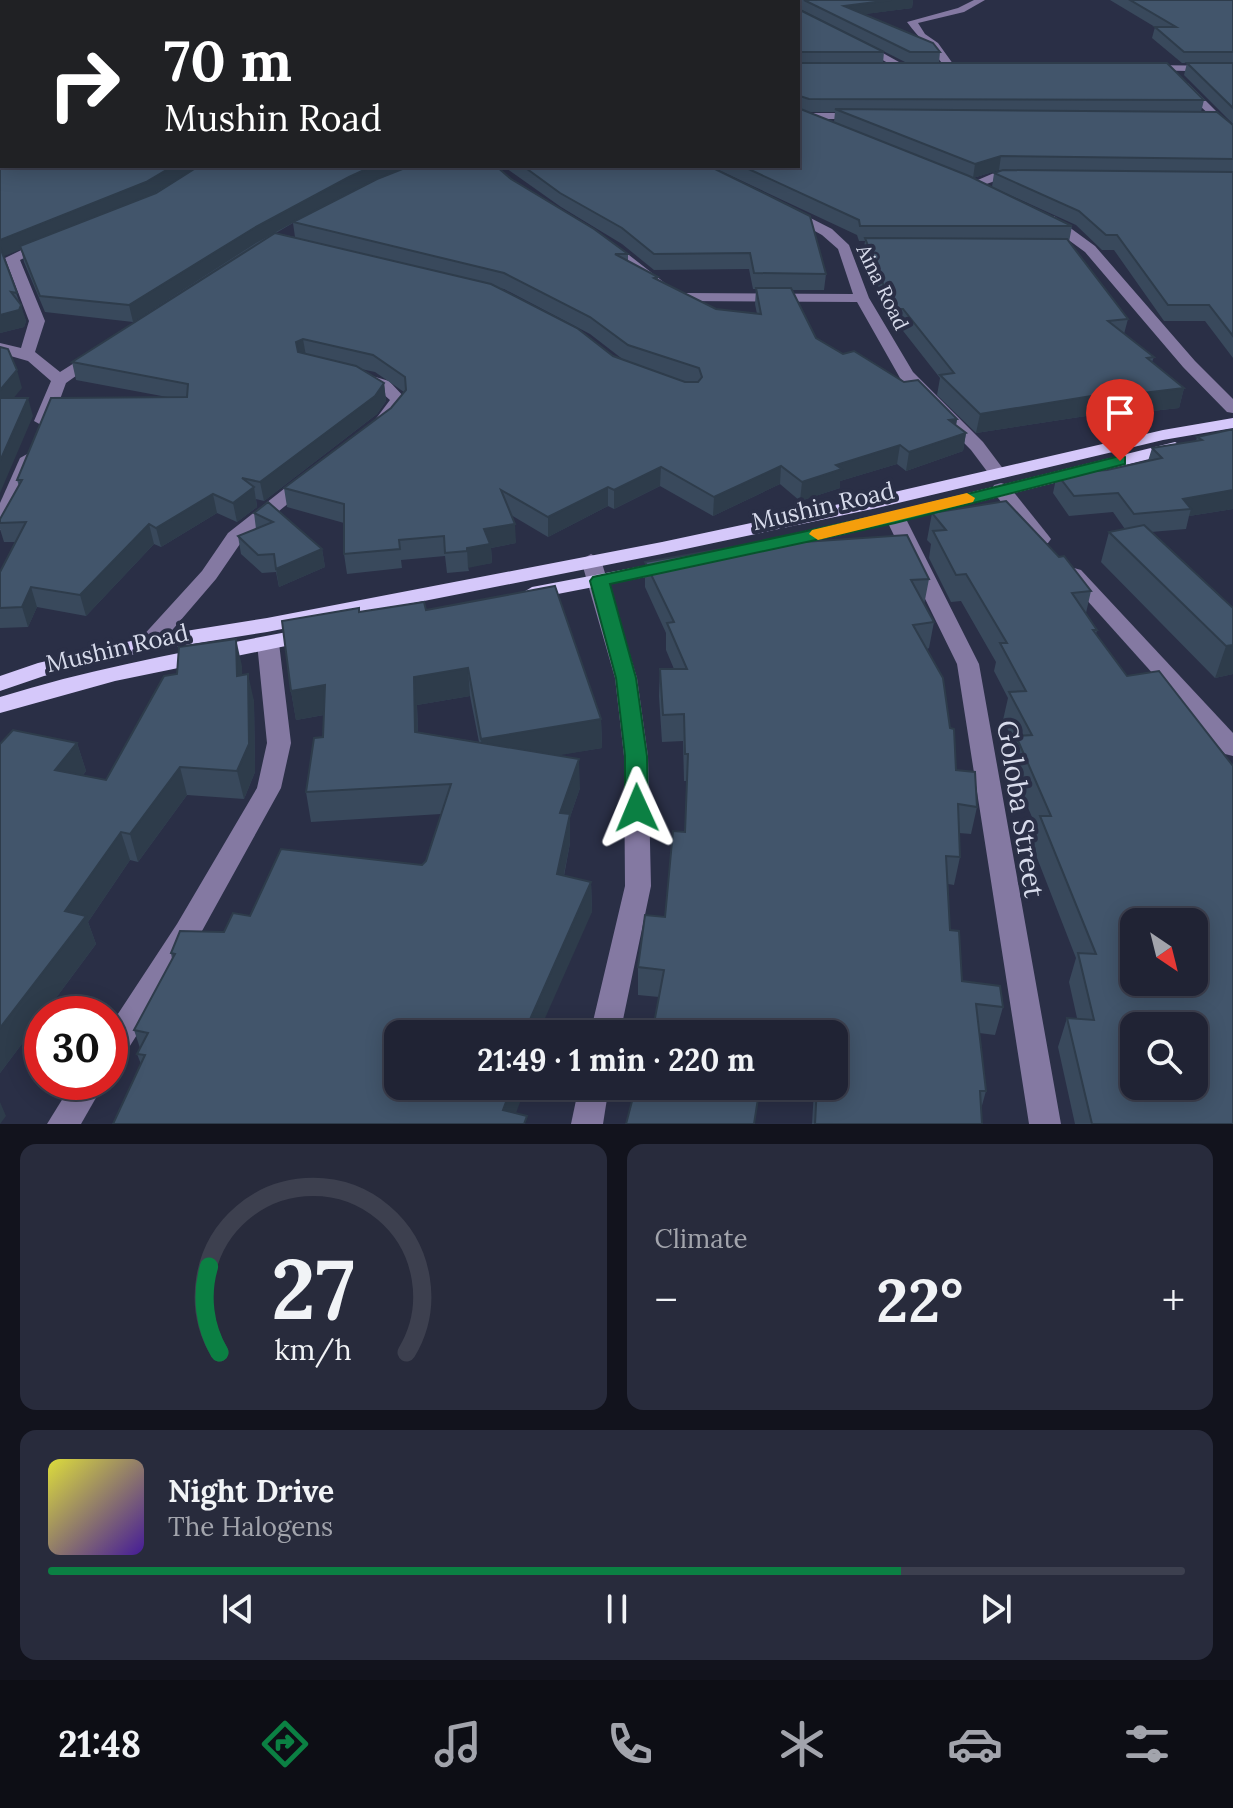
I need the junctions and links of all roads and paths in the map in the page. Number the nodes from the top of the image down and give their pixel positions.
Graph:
1 (981, 0) edge
2 (847, 38) edge
3 (903, 67) junction
4 (915, 67) edge
5 (873, 68) edge
6 (939, 68) edge
7 (951, 68) junction
8 (966, 68) edge
9 (1136, 68) edge
10 (1167, 68) junction
11 (1233, 69) edge
12 (800, 116) edge
13 (800, 116) edge
14 (878, 116) edge
15 (1202, 119) edge
16 (1217, 119) junction
17 (843, 133) edge
18 (1233, 134) edge
19 (1030, 177) edge
20 (958, 179) edge
21 (972, 185) junction
22 (997, 196) edge
23 (773, 204) edge
24 (1035, 212) edge
25 (590, 235) edge
26 (64, 237) edge
27 (1060, 249) edge
28 (1090, 249) junction
29 (862, 298) junction
30 (110, 347) edge
31 (0, 348) edge
32 (27, 352) junction
33 (343, 371) edge
34 (59, 380) junction
35 (1233, 408) edge
36 (1233, 423) edge
37 (373, 429) edge
38 (1233, 439) edge
39 (325, 466) edge
40 (1000, 481) junction
41 (895, 517) junction
42 (0, 524) edge
43 (595, 570) junction
44 (268, 643) junction
45 (148, 644) junction
46 (0, 684) edge
47 (0, 705) edge
48 (1233, 748) edge
49 (608, 1020) edge
50 (128, 1023) edge
51 (78, 1100) edge
52 (591, 1100) edge
53 (63, 1124) edge
54 (587, 1124) edge
55 (1045, 1124) edge

1 - 7 street
2 - 3 street
3 - 4 street
3 - 5 street
6 - 7 street
7 - 8 street
9 - 10 street
10 - 11 street
10 - 16 street
12 - 14 street
13 - 17 street
15 - 16 street
16 - 18 street
19 - 21 street
20 - 21 street
21 - 22 street
23 - 29 street, Aina Road
24 - 28 street
25 - 29 street
26 - 32 street
27 - 28 street
28 - 35 street
29 - 40 street, Aina Road
30 - 34 street
31 - 32 street
32 - 34 street
33 - 37 street
34 - 42 street
36 - 40 main road, Mushin Road
38 - 40 main road, Mushin Road
39 - 45 street
40 - 41 main road, Mushin Road
40 - 43 main road, Mushin Road
40 - 48 street, Aina Road
41 - 43 main road, Mushin Road
41 - 55 street, Goloba Street
43 - 44 main road, Mushin Road
43 - 45 main road, Mushin Road
43 - 49 street
44 - 47 main road, Mushin Road
44 - 50 street
45 - 46 main road, Mushin Road
51 - 53 street
52 - 54 street

